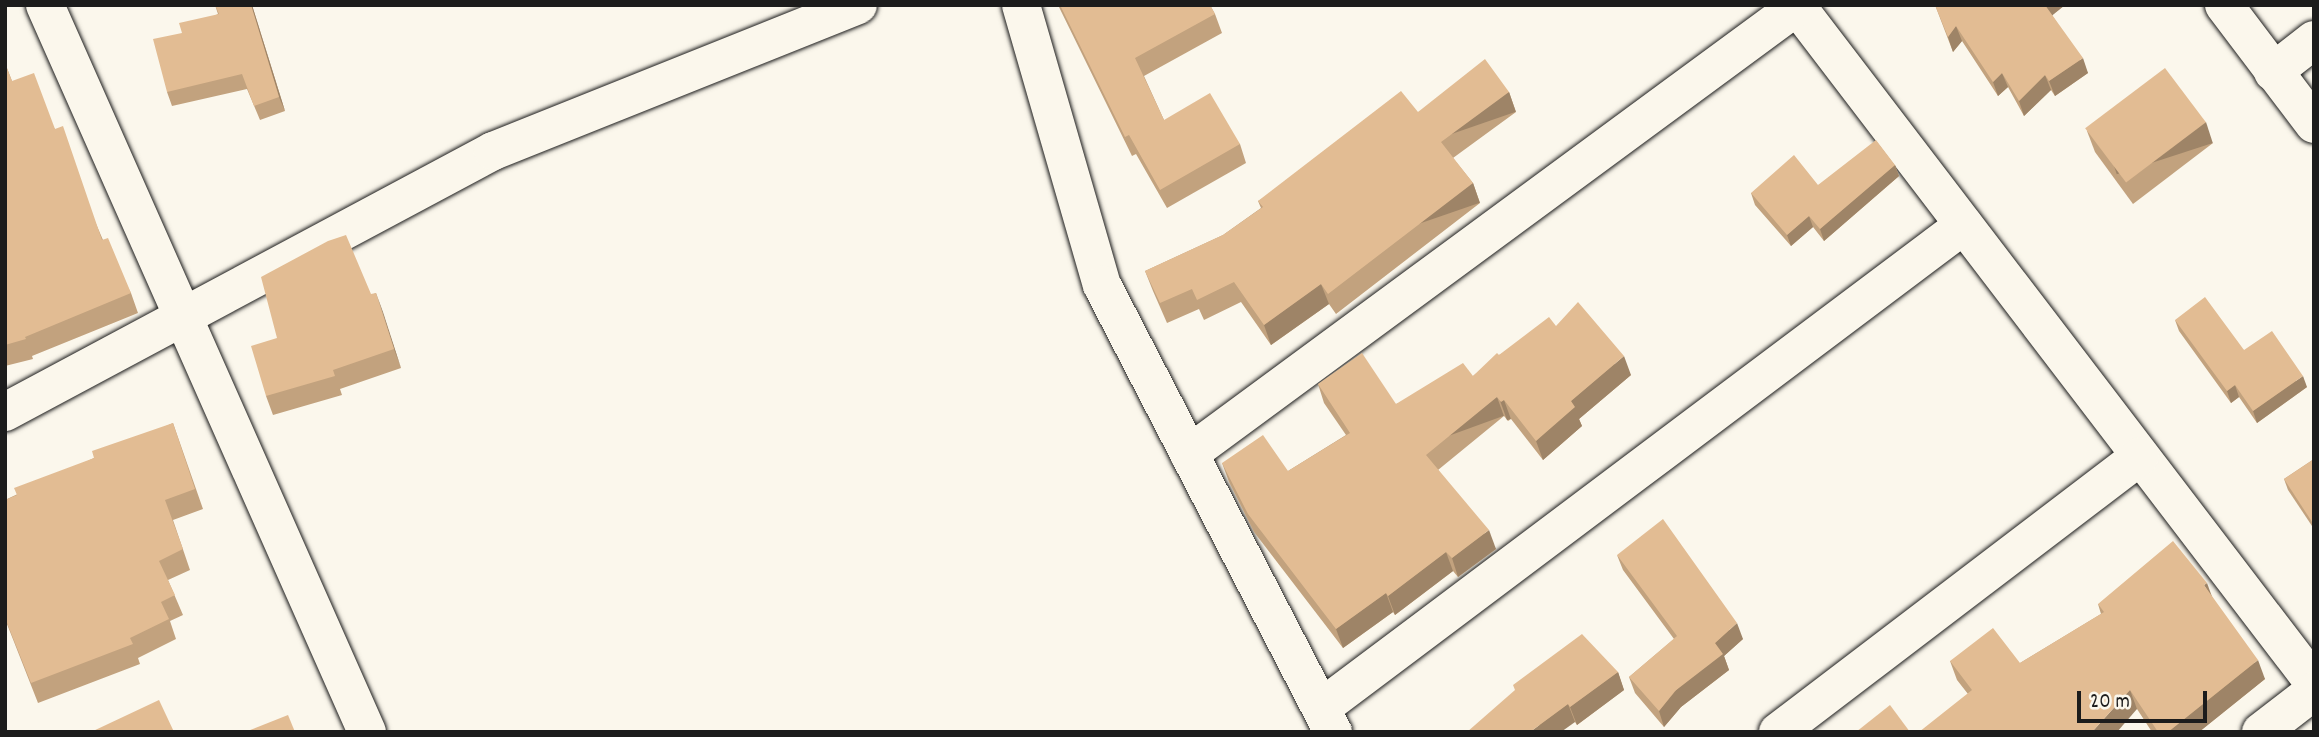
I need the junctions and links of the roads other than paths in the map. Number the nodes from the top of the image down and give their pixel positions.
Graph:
1 (46, 5) edge
2 (858, 5) edge
3 (1021, 5) edge
4 (2224, 5) edge
5 (1797, 6) edge
6 (2314, 40) edge
7 (2273, 72) junction
8 (2314, 124) edge
9 (1964, 225) junction
10 (184, 318) junction
11 (5, 412) edge
12 (1189, 454) junction
13 (2140, 456) junction
14 (2314, 683) edge
15 (2314, 691) edge
16 (1327, 720) edge
17 (367, 732) edge
18 (1778, 732) edge
19 (2261, 732) edge

1 - 10 street
2 - 10 street
3 - 12 street
4 - 7 street
5 - 9 street
5 - 12 street
6 - 7 street
7 - 8 street
9 - 13 street
9 - 16 street
10 - 11 street
10 - 17 street
12 - 16 street
13 - 14 street
13 - 18 street
15 - 19 street

